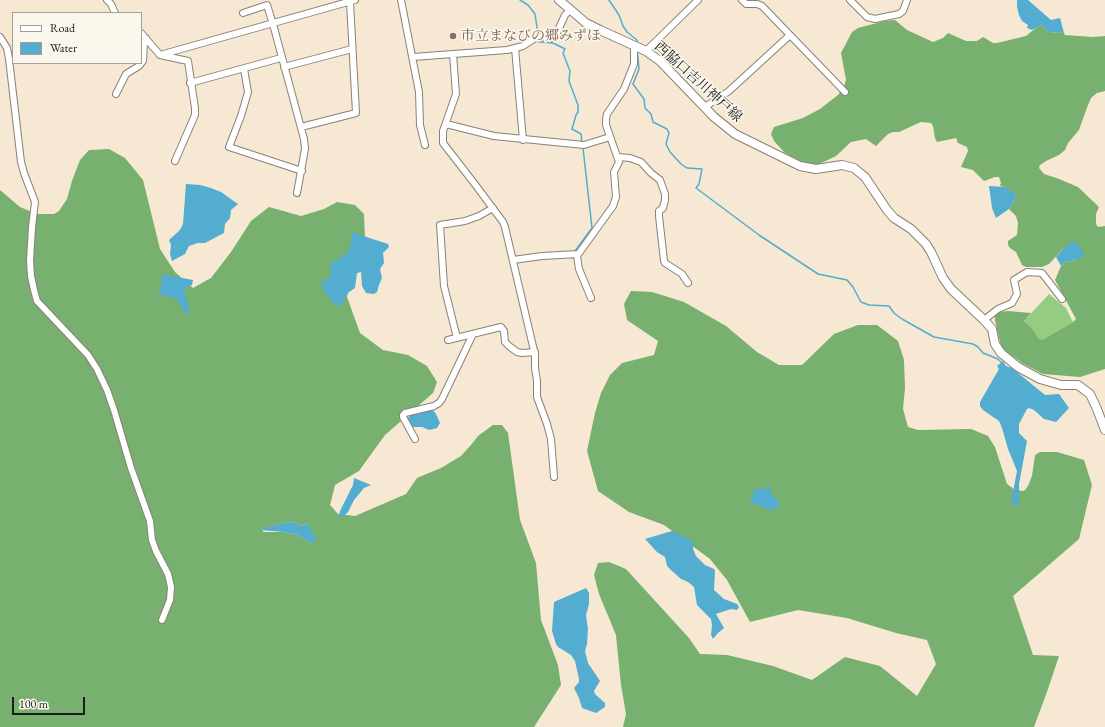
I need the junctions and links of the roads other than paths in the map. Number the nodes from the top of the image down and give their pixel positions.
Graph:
1 (107, 0) edge
2 (401, 0) edge
3 (559, 0) edge
4 (698, 0) edge
5 (742, 0) edge
6 (850, 0) edge
7 (907, 0) edge
8 (352, 1) edge
9 (570, 10) junction
10 (115, 12) edge
11 (243, 13) dead end
12 (273, 24) junction
13 (790, 35) junction
14 (143, 36) edge
15 (0, 37) edge
16 (515, 48) junction
17 (640, 48) junction
18 (352, 49) junction
19 (453, 54) junction
20 (160, 55) junction
21 (413, 57) junction
22 (281, 58) junction
23 (142, 62) edge
24 (141, 64) edge
25 (284, 67) junction
26 (244, 69) junction
27 (190, 83) junction
28 (845, 92) dead end
29 (116, 94) dead end
30 (705, 107) junction
31 (446, 124) junction
32 (301, 127) junction
33 (610, 137) junction
34 (523, 140) junction
35 (425, 145) dead end
36 (618, 157) junction
37 (175, 161) dead end
38 (302, 171) junction
39 (297, 193) dead end
40 (493, 208) junction
41 (578, 254) junction
42 (513, 260) junction
43 (688, 283) dead end
44 (591, 298) dead end
45 (1062, 299) dead end
46 (984, 320) junction
47 (474, 334) junction
48 (457, 338) junction
49 (448, 340) dead end
50 (534, 352) junction
51 (1105, 430) edge
52 (415, 440) dead end
53 (554, 477) dead end
54 (162, 620) dead end

1 - 10 street
2 - 21 street
3 - 9 main road, 西脇口吉川神戸線
4 - 17 street
5 - 13 street
6 - 7 street
8 - 12 street
8 - 18 street
9 - 16 street
9 - 17 main road, 西脇口吉川神戸線
11 - 12 street
12 - 20 street
12 - 22 street
13 - 28 street
13 - 30 street
14 - 20 street
14 - 23 street
15 - 54 street
16 - 19 street
16 - 34 street
17 - 30 main road, 西脇口吉川神戸線
17 - 33 street
18 - 25 street
18 - 32 street
19 - 21 street
19 - 31 street
20 - 27 street
21 - 35 street
22 - 25 street
22 - 26 street
24 - 29 street
25 - 32 street
26 - 27 street
26 - 38 street
27 - 37 street
30 - 46 main road, 西脇口吉川神戸線
31 - 34 street
31 - 40 street
32 - 38 street
33 - 34 street
33 - 36 street
36 - 41 street
36 - 43 street
38 - 39 street
40 - 42 street
40 - 48 street
41 - 42 street
41 - 44 street
42 - 50 street
45 - 46 street
46 - 51 main road, 西脇口吉川神戸線
47 - 48 street
47 - 50 street
47 - 52 street
48 - 49 street
50 - 53 street

